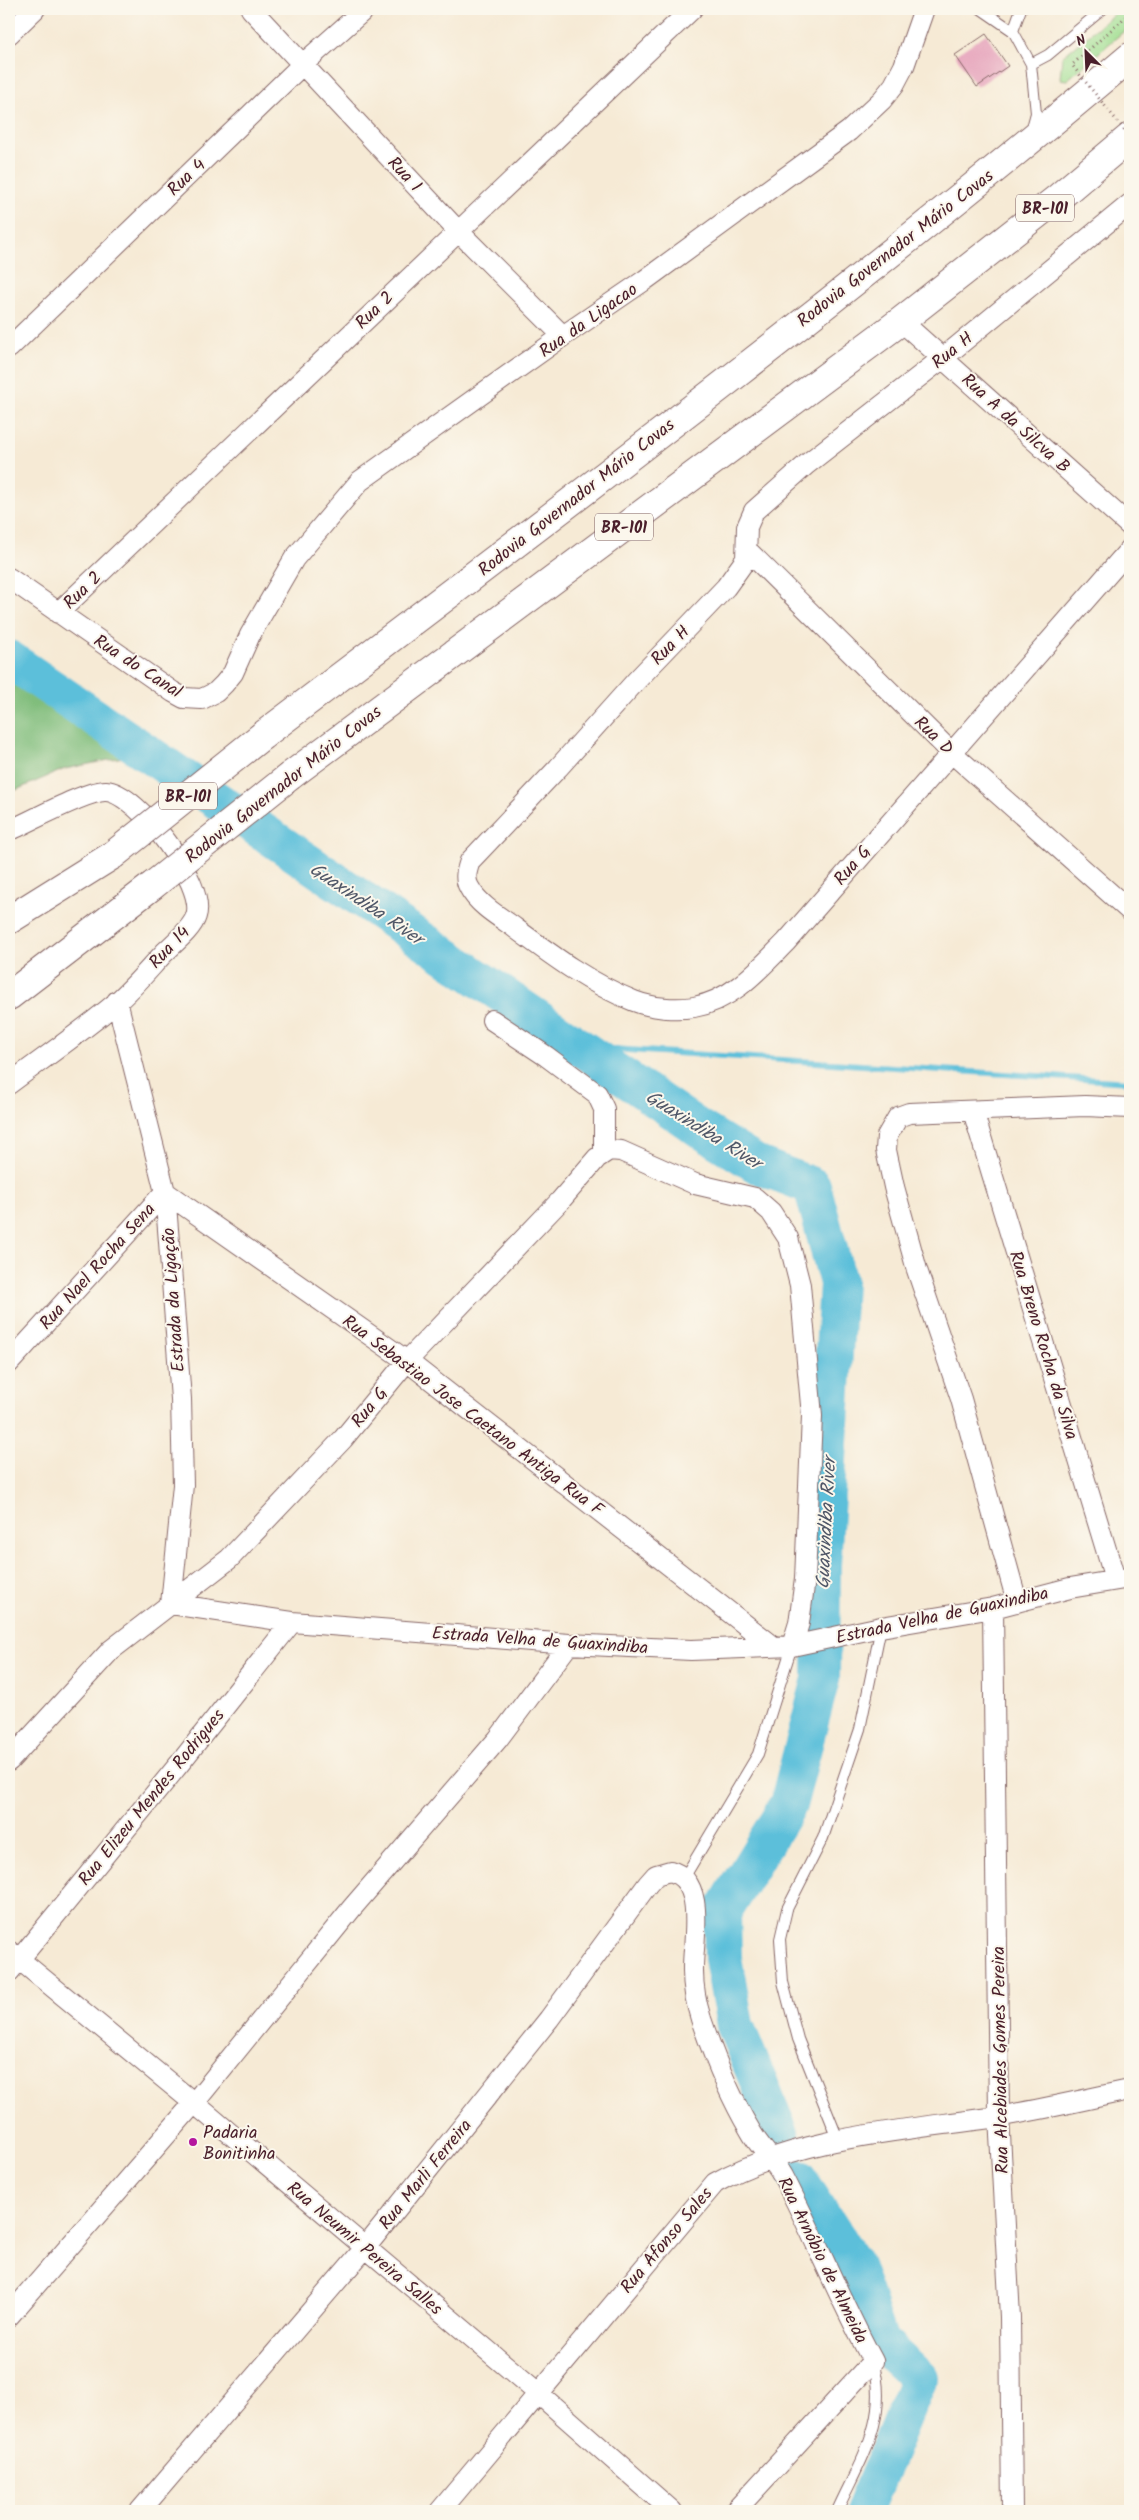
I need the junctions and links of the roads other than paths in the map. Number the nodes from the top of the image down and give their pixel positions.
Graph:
1 (35, 9) edge
2 (251, 9) edge
3 (365, 9) edge
4 (692, 9) edge
5 (924, 9) edge
6 (981, 9) edge
7 (1021, 9) edge
8 (1103, 9) edge
9 (1012, 31) junction
10 (9, 34) edge
11 (1130, 57) edge
12 (303, 64) junction
13 (1031, 64) junction
14 (1130, 137) edge
15 (1026, 144) junction
16 (1130, 204) edge
17 (457, 230) junction
18 (901, 321) junction
19 (563, 336) junction
20 (9, 348) edge
21 (943, 358) junction
22 (1130, 526) edge
23 (1130, 548) edge
24 (747, 550) junction
25 (9, 578) edge
26 (58, 613) junction
27 (250, 635) joint
28 (952, 753) junction
29 (12, 828) edge
30 (113, 855) junction
31 (9, 901) edge
32 (9, 907) edge
33 (1130, 911) edge
34 (9, 920) edge
35 (752, 976) joint
36 (9, 996) edge
37 (118, 1001) junction
38 (492, 1020) dead end
39 (9, 1084) edge
40 (1130, 1108) edge
41 (973, 1111) junction
42 (604, 1152) junction
43 (165, 1192) junction
44 (407, 1361) junction
45 (9, 1363) edge
46 (1122, 1578) edge
47 (1017, 1602) junction
48 (171, 1604) junction
49 (993, 1608) junction
50 (292, 1622) junction
51 (881, 1627) junction
52 (569, 1644) junction
53 (793, 1645) junction
54 (9, 1761) edge
55 (684, 1878) junction
56 (12, 1961) edge
57 (1130, 2090) edge
58 (194, 2103) junction
59 (999, 2116) junction
60 (838, 2140) junction
61 (770, 2160) junction
62 (365, 2248) junction
63 (9, 2316) edge
64 (872, 2361) junction
65 (538, 2393) junction
66 (140, 2511) edge
67 (440, 2511) edge
68 (672, 2511) edge
69 (735, 2511) edge
70 (837, 2511) edge
71 (1012, 2511) edge

1 - 10 street
2 - 12 street, Rua 1
3 - 12 street, Rua 4
4 - 17 street, Rua 2
5 - 19 street, Rua da Ligacao
6 - 9 lane
7 - 9 lane
8 - 13 lane
9 - 13 lane
11 - 15 highway, Rodovia Governador Mário Covas / BR-101
12 - 17 street, Rua 1
12 - 20 street, Rua 4
13 - 15 lane
14 - 18 highway, Rodovia Governador Mário Covas / BR-101
15 - 30 highway, Rodovia Governador Mário Covas / BR-101, bridge
16 - 21 street, Rua H
17 - 19 street, Rua 1
17 - 26 street, Rua 2
18 - 21 street, Rua A da Silcva B
18 - 36 highway, Rodovia Governador Mário Covas / BR-101, bridge
19 - 27 street, Rua da Ligacao
21 - 22 street, Rua A da Silcva B
21 - 24 street, Rua H
23 - 28 street, Rua G
24 - 28 street, Rua D
24 - 35 street, Rua H
25 - 26 street, Rua do Canal
26 - 27 street, Rua do Canal
28 - 33 street, Rua D
28 - 35 street, Rua G
29 - 37 street, Rua 14
30 - 31 highway, BR-101
30 - 32 highway, BR-101
30 - 34 highway, Rodovia Governador Mário Covas / BR-101
37 - 39 street, Rua 14
37 - 43 street, Estrada da Ligação
38 - 42 street
40 - 41 street
41 - 46 street, Rua Breno Rocha da Silva
41 - 47 street
42 - 44 street, Rua G
42 - 53 street
43 - 44 street, Rua Sebastiao Jose Caetano Antiga Rua F
43 - 45 street, Rua Nael Rocha Sena
43 - 48 street, Estrada da Ligação
44 - 48 street, Rua G
44 - 53 street, Rua Sebastiao Jose Caetano Antiga Rua F
46 - 47 street, Estrada Velha de Guaxindiba
47 - 49 street, Estrada Velha de Guaxindiba
48 - 50 street, Estrada Velha de Guaxindiba
48 - 54 street
49 - 51 street, Estrada Velha de Guaxindiba
49 - 59 street, Rua Alcebiades Gomes Pereira
50 - 52 street, Estrada Velha de Guaxindiba
50 - 56 street, Rua Elizeu Mendes Rodrigues
51 - 53 street, Estrada Velha de Guaxindiba
51 - 60 lane
52 - 53 street, Estrada Velha de Guaxindiba
52 - 58 street
53 - 55 lane
55 - 61 street, Rua Arnóbio de Almeida
55 - 62 street, Rua Marli Ferreira
56 - 58 street, Rua Neumir Pereira Salles
57 - 59 street, Rua Afonso Sales
58 - 62 street, Rua Neumir Pereira Salles
58 - 63 street
59 - 60 street, Rua Afonso Sales
59 - 71 street, Rua Alcebiades Gomes Pereira
60 - 61 street, Rua Afonso Sales
61 - 64 street, Rua Arnóbio de Almeida
61 - 65 street, Rua Afonso Sales
62 - 65 street, Rua Neumir Pereira Salles
62 - 66 street, Rua Marli Ferreira
64 - 69 street
64 - 70 lane
65 - 67 street, Rua Afonso Sales
65 - 68 street, Rua Neumir Pereira Salles

